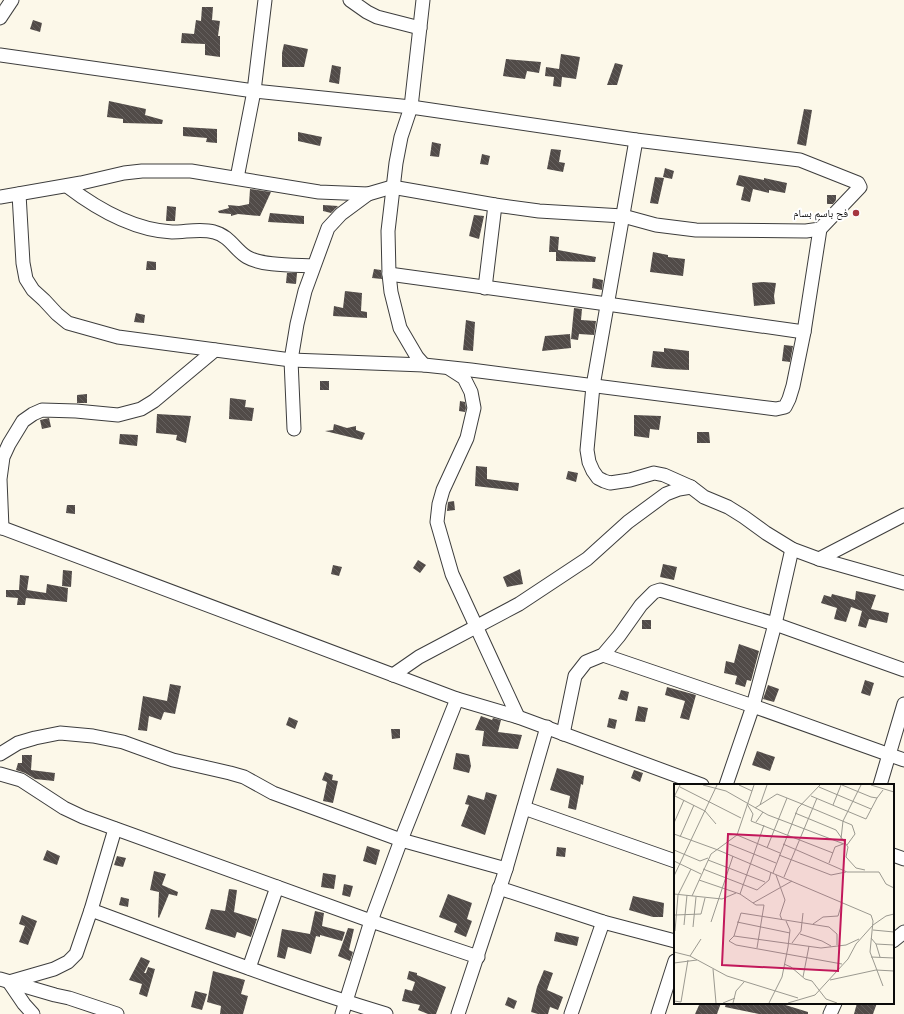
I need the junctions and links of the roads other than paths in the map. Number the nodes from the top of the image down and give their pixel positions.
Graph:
1 (12, 0) edge
2 (265, 0) edge
3 (350, 0) edge
4 (423, 0) edge
5 (0, 18) edge
6 (420, 28) junction
7 (0, 54) edge
8 (254, 91) junction
9 (411, 107) junction
10 (636, 140) junction
11 (237, 178) junction
12 (67, 186) junction
13 (392, 187) junction
14 (19, 194) junction
15 (368, 194) junction
16 (0, 197) edge
17 (495, 205) junction
18 (622, 216) junction
19 (820, 229) junction
20 (313, 266) junction
21 (389, 274) junction
22 (486, 288) junction
23 (607, 304) junction
24 (804, 332) junction
25 (215, 350) junction
26 (291, 360) junction
27 (424, 365) junction
28 (448, 368) junction
29 (593, 386) junction
30 (294, 429) dead end
31 (691, 487) junction
32 (904, 514) edge
33 (1, 527) edge
34 (792, 550) junction
35 (819, 559) junction
36 (904, 583) edge
37 (775, 624) junction
38 (476, 626) junction
39 (603, 655) junction
40 (904, 670) edge
41 (393, 675) junction
42 (457, 699) junction
43 (904, 704) edge
44 (752, 706) junction
45 (518, 717) junction
46 (547, 727) junction
47 (563, 734) junction
48 (0, 754) edge
49 (890, 756) junction
50 (904, 760) edge
51 (0, 774) edge
52 (699, 784) edge
53 (726, 784) edge
54 (880, 784) edge
55 (524, 808) junction
56 (115, 829) junction
57 (401, 840) junction
58 (894, 855) edge
59 (904, 859) edge
60 (674, 861) edge
61 (506, 869) junction
62 (277, 887) junction
63 (499, 888) junction
64 (91, 910) junction
65 (371, 921) junction
66 (603, 922) junction
67 (674, 941) edge
68 (478, 956) junction
69 (674, 964) edge
70 (249, 968) junction
71 (5, 981) edge
72 (344, 1008) edge
73 (33, 1014) edge
74 (117, 1014) edge
75 (386, 1014) edge
76 (458, 1014) edge
77 (571, 1014) edge
78 (658, 1014) edge

1 - 5 street
2 - 8 street
3 - 6 street
4 - 6 street
6 - 9 street
7 - 8 street
8 - 9 street
8 - 11 street
9 - 10 street
9 - 13 street
10 - 18 street
10 - 19 street
11 - 12 street
11 - 15 street
12 - 14 street
12 - 20 street
13 - 15 street
13 - 17 street
13 - 21 street
14 - 16 street
14 - 25 street
15 - 20 street
17 - 18 street
17 - 22 street
18 - 19 street
18 - 23 street
19 - 24 street
20 - 26 street
21 - 22 street
21 - 27 street
22 - 23 street
23 - 24 street
23 - 29 street
24 - 29 street
25 - 26 street
25 - 33 street
26 - 27 street
26 - 30 street
27 - 28 street
28 - 29 street
28 - 38 street
29 - 31 street
31 - 34 street
31 - 38 street
32 - 35 street
33 - 41 street
34 - 35 street
34 - 37 street
35 - 36 street
37 - 39 street
37 - 40 street
37 - 44 street
38 - 41 street
38 - 45 street
39 - 44 street
39 - 47 street
41 - 42 street
42 - 45 street
42 - 57 street
43 - 49 street
44 - 49 street
44 - 53 street
45 - 46 street
46 - 47 street
46 - 55 street
47 - 52 street
48 - 57 street
49 - 50 street
49 - 54 street
51 - 56 street
55 - 60 street
55 - 61 street
56 - 62 street
56 - 64 street
57 - 61 street
57 - 65 street
58 - 59 street
61 - 63 street
62 - 65 street
62 - 70 street
63 - 66 street
63 - 68 street
64 - 70 street
64 - 71 street
65 - 68 street
65 - 72 street
66 - 67 street
66 - 77 street
68 - 76 street
69 - 78 street
70 - 72 street
71 - 73 street
71 - 74 street
72 - 75 street

